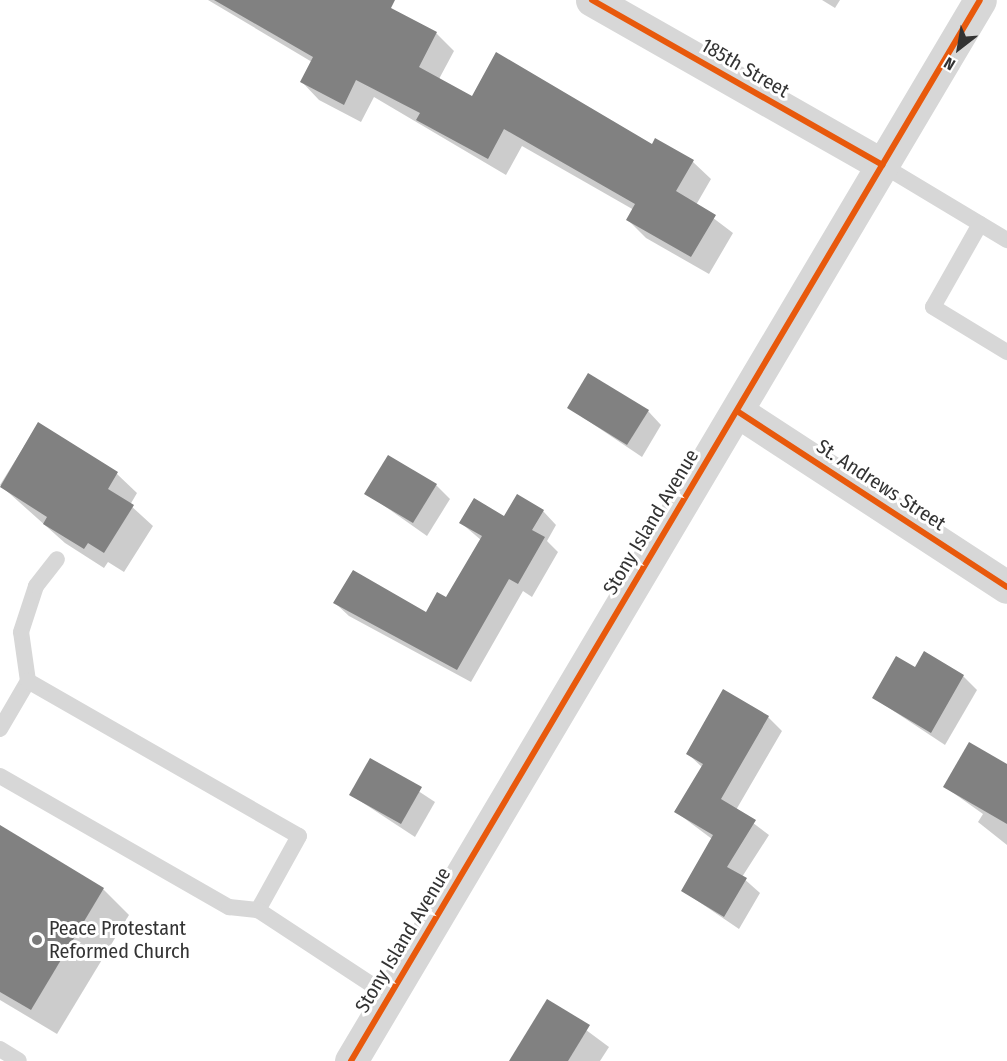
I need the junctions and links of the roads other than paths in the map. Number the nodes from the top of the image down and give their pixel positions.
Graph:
1 (592, 0) edge
2 (980, 0) edge
3 (882, 165) junction
4 (980, 224) junction
5 (1007, 239) edge
6 (1007, 352) edge
7 (736, 411) junction
8 (57, 559) dead end
9 (1007, 587) edge
10 (28, 681) junction
11 (0, 729) edge
12 (0, 776) edge
13 (258, 910) junction
14 (389, 996) junction
15 (0, 1049) edge
16 (19, 1061) edge
17 (351, 1061) edge

1 - 3 street, 185th Street
2 - 3 street, Stony Island Avenue
3 - 4 lane
3 - 7 street, Stony Island Avenue
4 - 5 lane
4 - 6 lane
7 - 9 street, St. Andrews Street
7 - 14 street, Stony Island Avenue
8 - 10 lane
10 - 11 lane
10 - 13 lane
12 - 13 lane
13 - 14 lane
14 - 17 street, Stony Island Avenue
15 - 16 lane

